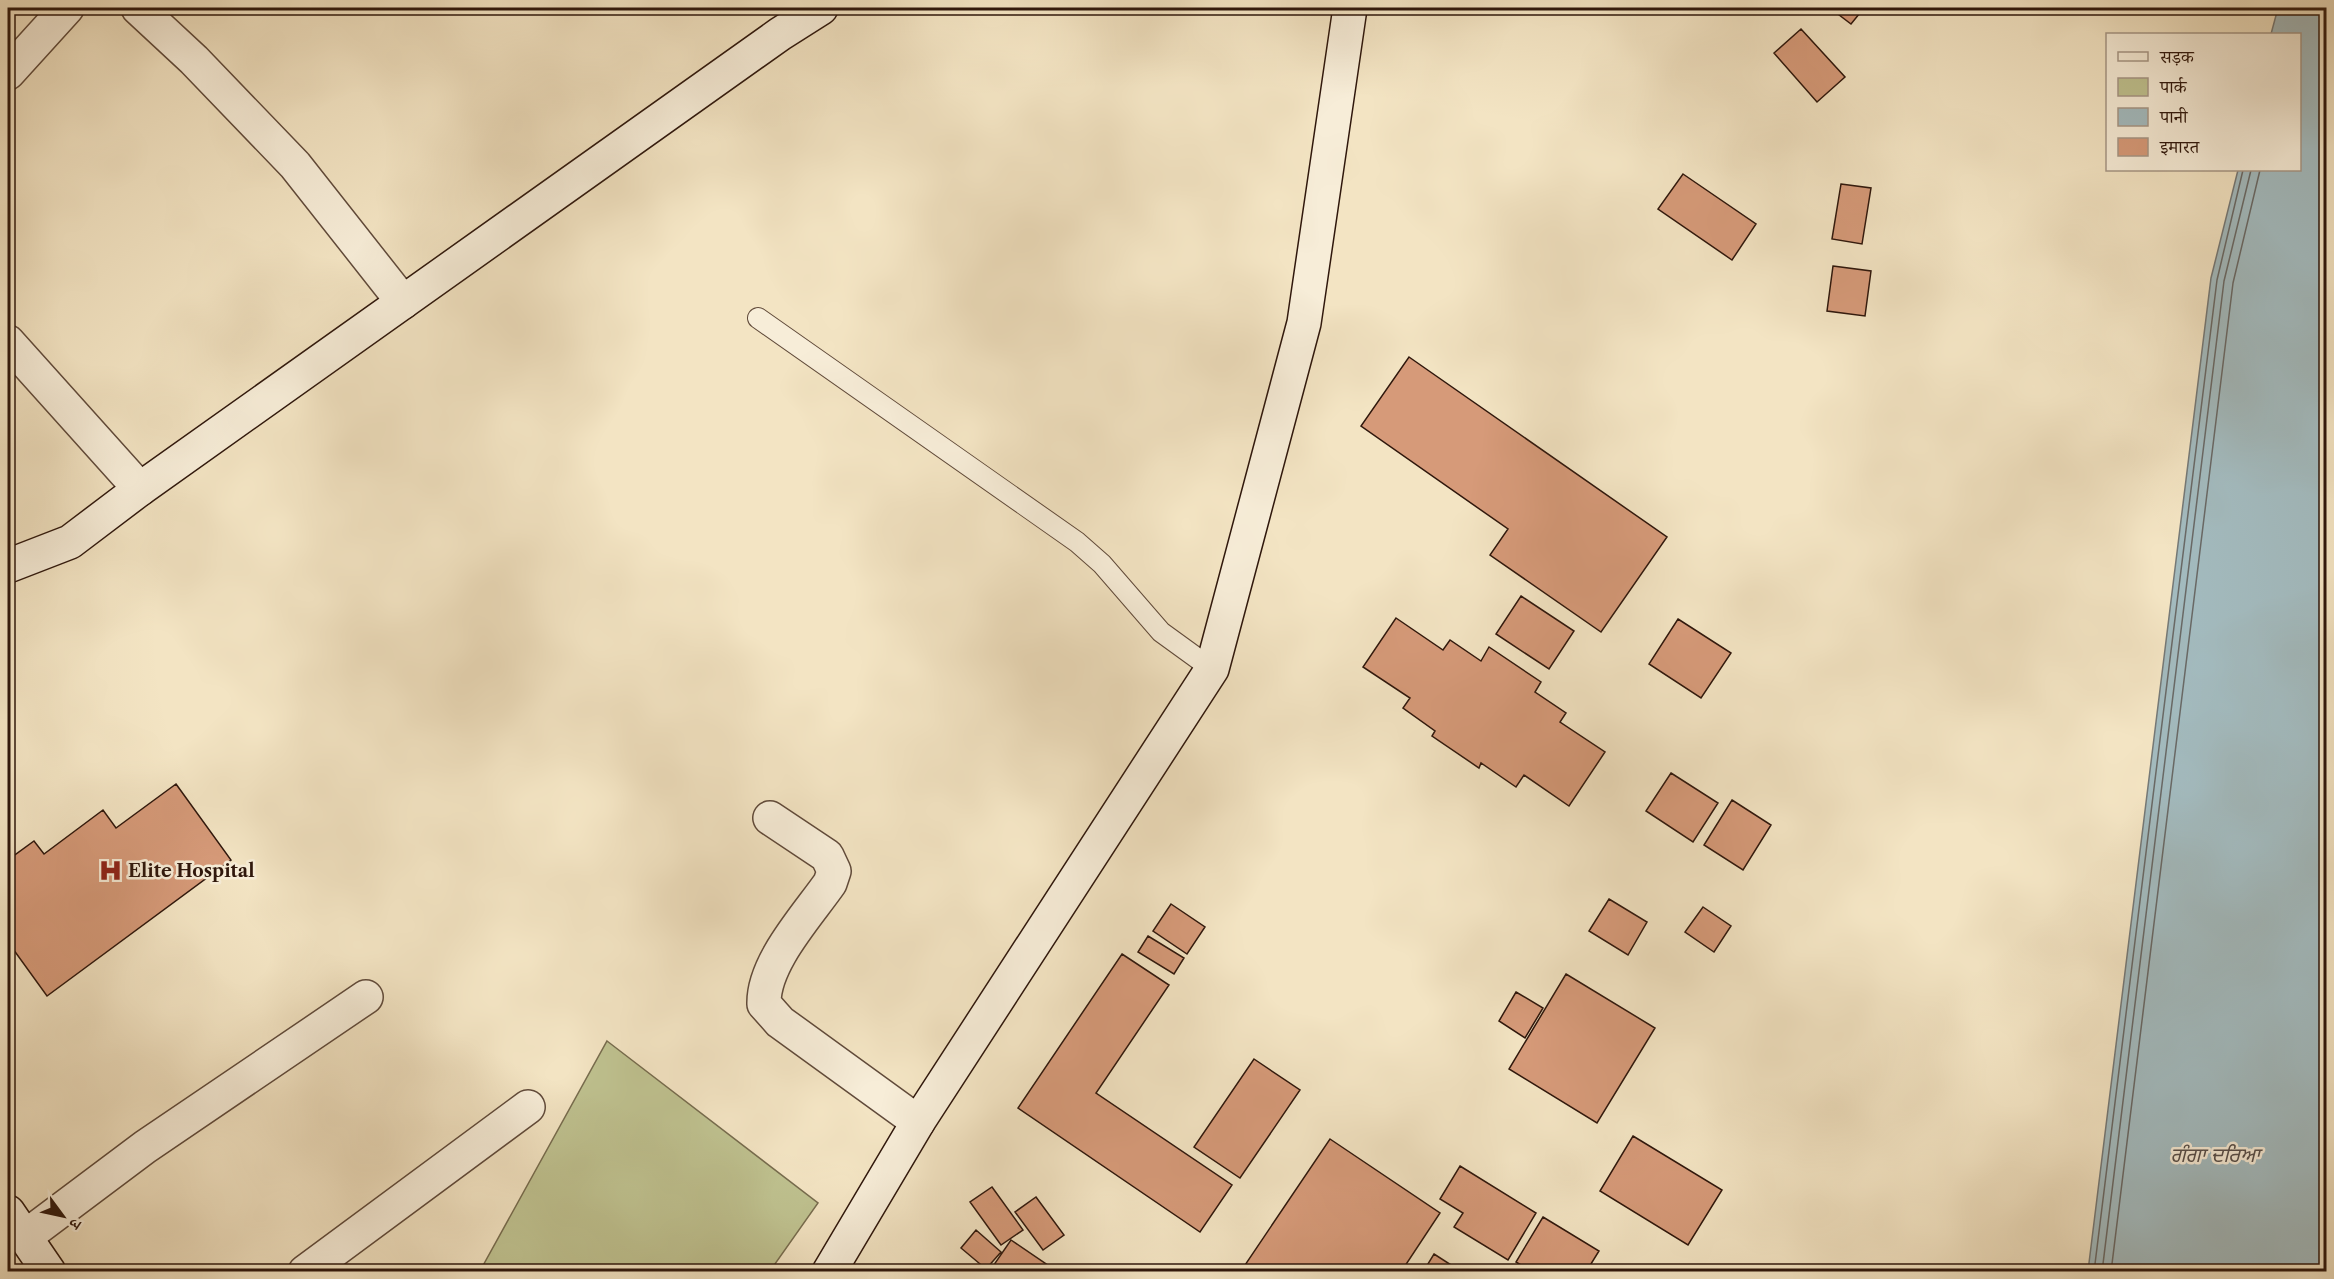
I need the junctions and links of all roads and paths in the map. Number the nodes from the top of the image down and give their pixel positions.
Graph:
1 (67, 8) edge
2 (138, 8) edge
3 (821, 8) edge
4 (1350, 8) edge
5 (8, 73) edge
6 (403, 302) junction
7 (758, 318) dead end
8 (8, 342) edge
9 (140, 489) junction
10 (8, 566) edge
11 (1212, 669) junction
12 (770, 818) dead end
13 (366, 997) dead end
14 (528, 1107) dead end
15 (918, 1122) junction
16 (16, 1225) edge
17 (49, 1272) edge
18 (305, 1272) edge
19 (829, 1272) edge

1 - 5 street
2 - 6 street
3 - 6 street
4 - 11 street
6 - 9 street
7 - 11 lane
8 - 9 street
9 - 10 street
11 - 15 street
12 - 15 street
13 - 16 street
14 - 18 street
15 - 19 street
16 - 17 street

